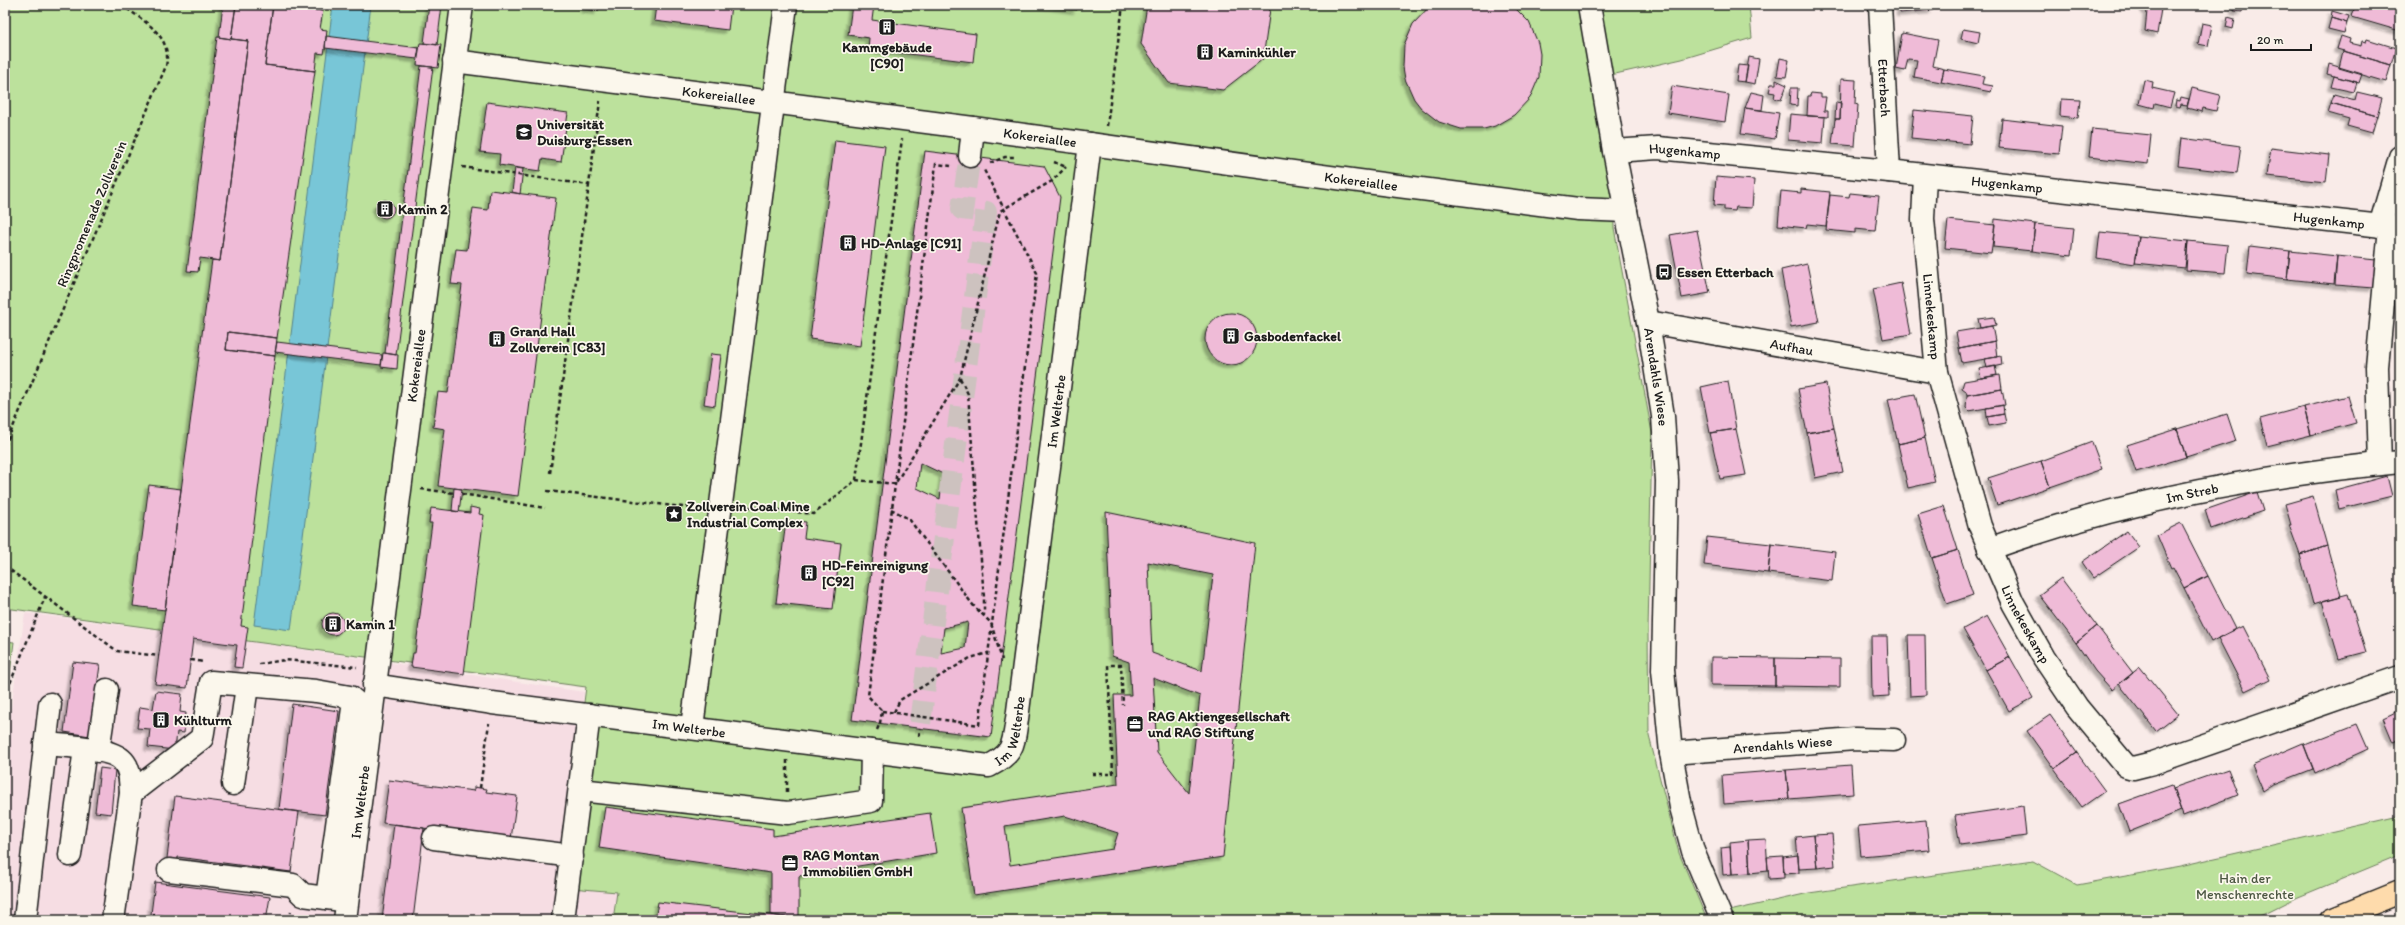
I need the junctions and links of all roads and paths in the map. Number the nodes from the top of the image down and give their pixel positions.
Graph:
1 (122, 5) edge
2 (462, 5) edge
3 (786, 5) edge
4 (1123, 5) edge
5 (1589, 5) edge
6 (1880, 5) edge
7 (454, 61) junction
8 (602, 80) junction
9 (774, 102) junction
10 (904, 120) junction
11 (973, 128) junction
12 (1097, 145) junction
13 (1614, 151) junction
14 (2400, 156) edge
15 (1005, 157) dead end
16 (997, 159) dead end
17 (441, 164) junction
18 (969, 164) junction
19 (1889, 171) junction
20 (1925, 176) junction
21 (1052, 181) dead end
22 (589, 185) junction
23 (1005, 208) junction
24 (1626, 211) junction
25 (2390, 227) edge
26 (1648, 322) junction
27 (1937, 372) junction
28 (960, 378) junction
29 (5, 446) edge
30 (2390, 463) edge
31 (550, 473) dead end
32 (856, 480) junction
33 (895, 484) junction
34 (400, 487) junction
35 (547, 491) dead end
36 (454, 493) dead end
37 (462, 494) dead end
38 (545, 508) dead end
39 (721, 508) junction
40 (891, 509) junction
41 (1989, 549) junction
42 (5, 566) edge
43 (45, 597) junction
44 (984, 615) junction
45 (991, 623) junction
46 (988, 653) junction
47 (1001, 654) dead end
48 (159, 656) dead end
49 (191, 660) dead end
50 (207, 662) dead end
51 (249, 675) junction
52 (2400, 676) edge
53 (375, 677) junction
54 (107, 690) dead end
55 (5, 696) edge
56 (354, 700) junction
57 (492, 703) junction
58 (50, 704) dead end
59 (1123, 705) dead end
60 (882, 711) junction
61 (894, 712) junction
62 (589, 715) junction
63 (369, 720) junction
64 (880, 725) dead end
65 (692, 727) junction
66 (786, 740) junction
67 (1894, 740) dead end
68 (45, 744) junction
69 (91, 750) junction
70 (872, 751) junction
71 (1671, 753) junction
72 (1092, 774) dead end
73 (233, 784) dead end
74 (480, 788) dead end
75 (580, 790) junction
76 (131, 793) junction
77 (788, 813) junction
78 (434, 838) dead end
79 (70, 855) dead end
80 (572, 856) junction
81 (169, 870) dead end
82 (2400, 892) edge
83 (340, 906) edge
84 (25, 920) edge
85 (113, 920) edge
86 (563, 920) edge
87 (1722, 920) edge
88 (2331, 920) edge

1 - 29 path, Ringpromenade Zollverein
2 - 7 street, Kokereiallee
3 - 9 street
4 - 12 path
5 - 13 street, Arendahls Wiese
6 - 19 street, Etterbach
7 - 8 street, Kokereiallee
7 - 17 street, Kokereiallee
8 - 9 street, Kokereiallee
8 - 22 path
9 - 10 street, Kokereiallee
9 - 39 street
10 - 11 street, Kokereiallee
10 - 32 path
11 - 12 street, Kokereiallee
11 - 18 street
12 - 24 street, Kokereiallee
12 - 70 street, Im Welterbe
13 - 19 street, Hugenkamp
13 - 24 street, Arendahls Wiese
14 - 25 street
15 - 16 path
17 - 22 path
17 - 34 street, Kokereiallee
18 - 23 path
18 - 33 path
19 - 20 street, Hugenkamp
20 - 25 street, Hugenkamp
20 - 27 street, Linnekeskamp
21 - 23 path
22 - 31 path
23 - 28 path
23 - 45 path
24 - 26 street, Arendahls Wiese
25 - 30 street
26 - 27 street, Aufhau
26 - 71 street, Arendahls Wiese
27 - 41 street, Linnekeskamp
28 - 33 path
28 - 44 path
30 - 41 street, Im Streb
32 - 33 path
32 - 39 path
33 - 40 path
34 - 36 path
34 - 53 street, Kokereiallee
35 - 39 path
37 - 38 path
39 - 65 street
40 - 44 path
40 - 60 path
41 - 52 street, Linnekeskamp
42 - 43 path
43 - 48 path
43 - 55 path
44 - 45 path
45 - 46 path
45 - 47 path
46 - 61 path
46 - 61 path
49 - 50 path
51 - 53 path
51 - 56 street
51 - 73 street
51 - 76 street
53 - 57 street, Im Welterbe
53 - 63 street, Im Welterbe
54 - 69 street
56 - 63 street
56 - 83 street
57 - 62 street, Im Welterbe
57 - 74 path
58 - 68 street
59 - 72 path
60 - 61 path
60 - 64 path
62 - 65 street, Im Welterbe
62 - 75 street
63 - 83 street, Im Welterbe
65 - 66 street, Im Welterbe
66 - 70 street, Im Welterbe
66 - 77 path
67 - 71 street, Arendahls Wiese
68 - 69 street
68 - 84 street
69 - 76 street
69 - 79 street
70 - 77 street
71 - 87 street, Arendahls Wiese
75 - 77 street
75 - 80 street
76 - 85 street
78 - 80 street
80 - 86 street
81 - 83 street
82 - 88 main road

